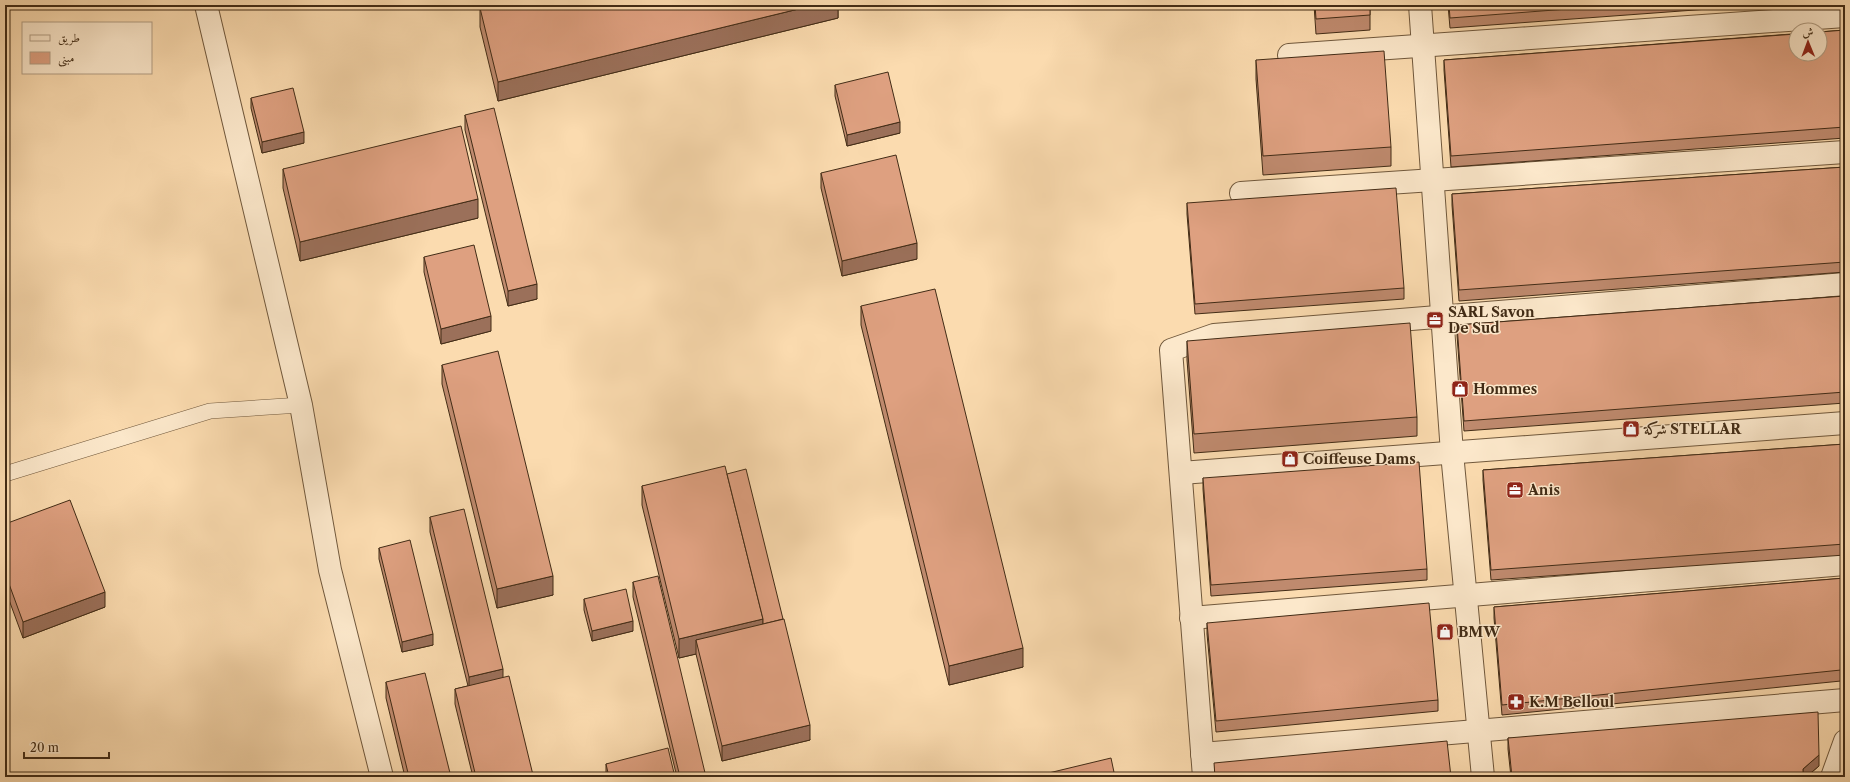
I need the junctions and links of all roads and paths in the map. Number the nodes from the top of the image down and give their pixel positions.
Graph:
1 (206, 5) edge
2 (1420, 5) edge
3 (1845, 16) edge
4 (1423, 46) junction
5 (1289, 55) dead end
6 (1845, 152) edge
7 (1432, 179) junction
8 (1241, 193) dead end
9 (1845, 284) edge
10 (1442, 317) junction
11 (301, 405) junction
12 (1845, 423) edge
13 (1452, 453) junction
14 (1181, 473) junction
15 (5, 474) edge
16 (1845, 564) edge
17 (1465, 596) junction
18 (1191, 618) junction
19 (1845, 700) edge
20 (1478, 731) junction
21 (1845, 741) edge
22 (1202, 754) junction
23 (382, 777) edge
24 (1204, 777) edge
25 (1483, 777) edge
26 (1832, 777) edge

1 - 11 street
2 - 4 street
3 - 4 street
4 - 5 street
4 - 7 street
6 - 7 street
7 - 8 street
7 - 10 street
9 - 10 street
10 - 13 street
10 - 14 street
11 - 15 lane
11 - 23 street
12 - 13 street
13 - 14 street
13 - 17 street
14 - 18 street
16 - 17 street
17 - 18 street
17 - 20 street
18 - 22 street
19 - 20 street
20 - 22 street
20 - 25 street
21 - 26 street
22 - 24 street

